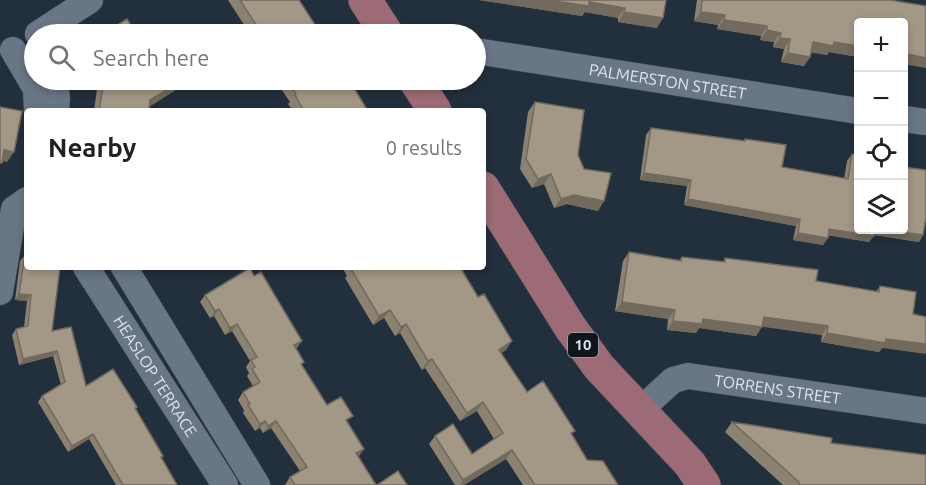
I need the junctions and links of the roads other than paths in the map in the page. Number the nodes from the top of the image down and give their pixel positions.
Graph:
1 (90, 0) edge
2 (365, 0) edge
3 (55, 24) edge
4 (381, 24) edge
5 (486, 53) edge
6 (36, 90) edge
7 (56, 90) edge
8 (421, 90) edge
9 (37, 108) edge
10 (56, 108) edge
11 (433, 108) edge
12 (854, 110) edge
13 (908, 119) edge
14 (926, 122) edge
15 (486, 193) edge
16 (24, 202) edge
17 (88, 270) edge
18 (126, 270) edge
19 (0, 292) edge
20 (639, 411) junction
21 (926, 411) edge
22 (225, 485) edge
23 (257, 485) edge
24 (704, 485) edge

1 - 3 street
2 - 4 main road
5 - 12 street, PALMERSTON STREET
6 - 9 street
7 - 10 street
8 - 11 main road
13 - 14 street
15 - 20 main road, 10
16 - 19 street
17 - 22 street, HEASLOP TERRACE
18 - 23 street, HEASLOP TERRACE
20 - 21 street, TORRENS STREET
20 - 24 main road, 10

